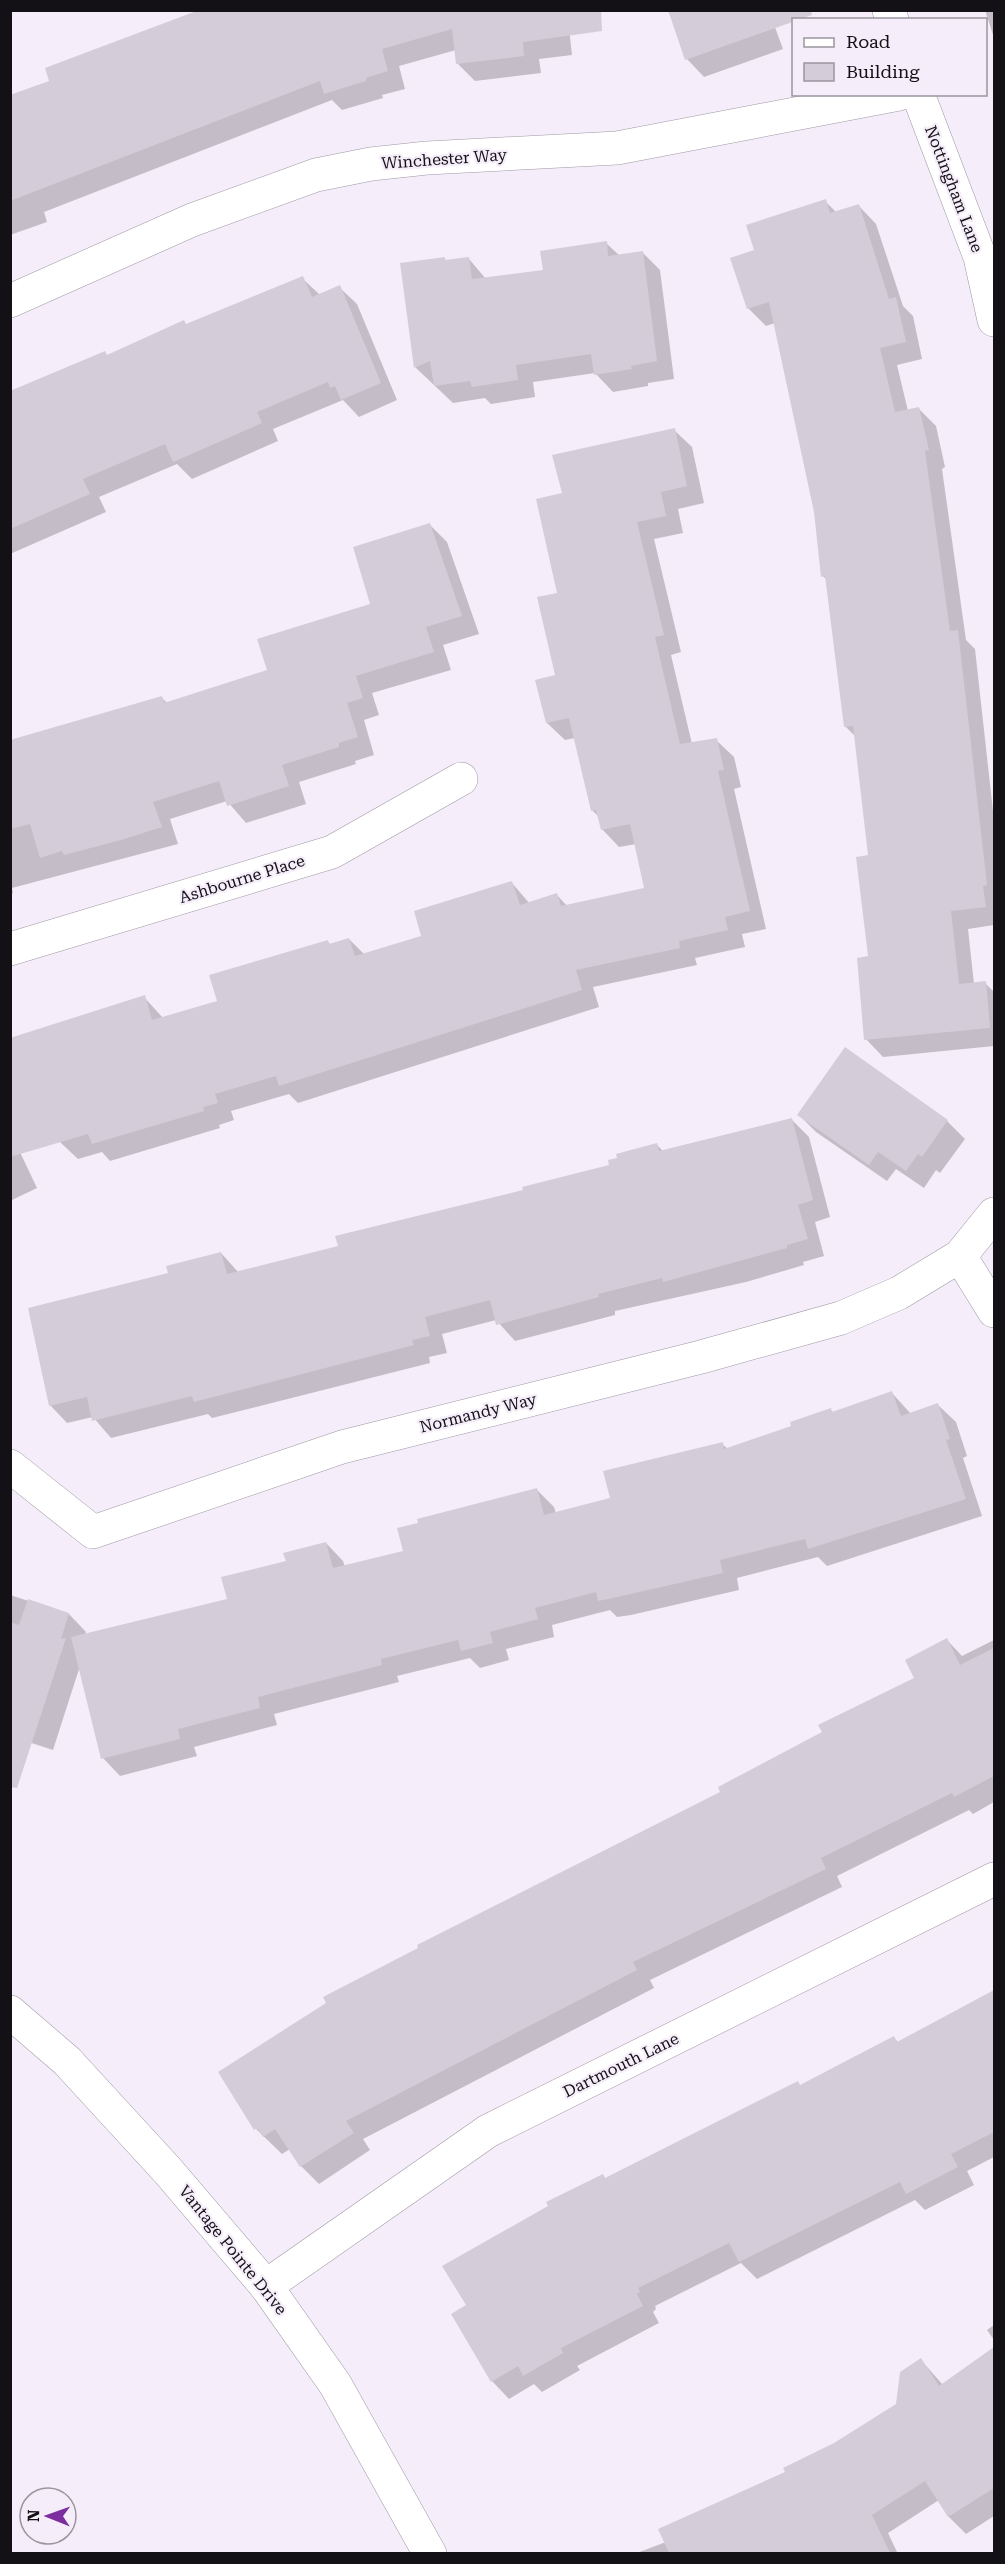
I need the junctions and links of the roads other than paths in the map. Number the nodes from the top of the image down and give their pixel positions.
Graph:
1 (889, 96) edge
2 (919, 96) edge
3 (10, 301) edge
4 (994, 320) edge
5 (461, 779) dead end
6 (10, 949) edge
7 (994, 1214) edge
8 (960, 1256) junction
9 (994, 1311) edge
10 (10, 1466) edge
11 (994, 1879) edge
12 (10, 2012) edge
13 (266, 2286) junction
14 (430, 2553) edge

1 - 3 street, Winchester Way
2 - 4 street, Nottingham Lane
5 - 6 street, Ashbourne Place
7 - 8 street
8 - 9 street
8 - 10 street, Normandy Way
11 - 13 street, Dartmouth Lane
12 - 13 street, Vantage Pointe Drive
13 - 14 street, Vantage Pointe Drive

